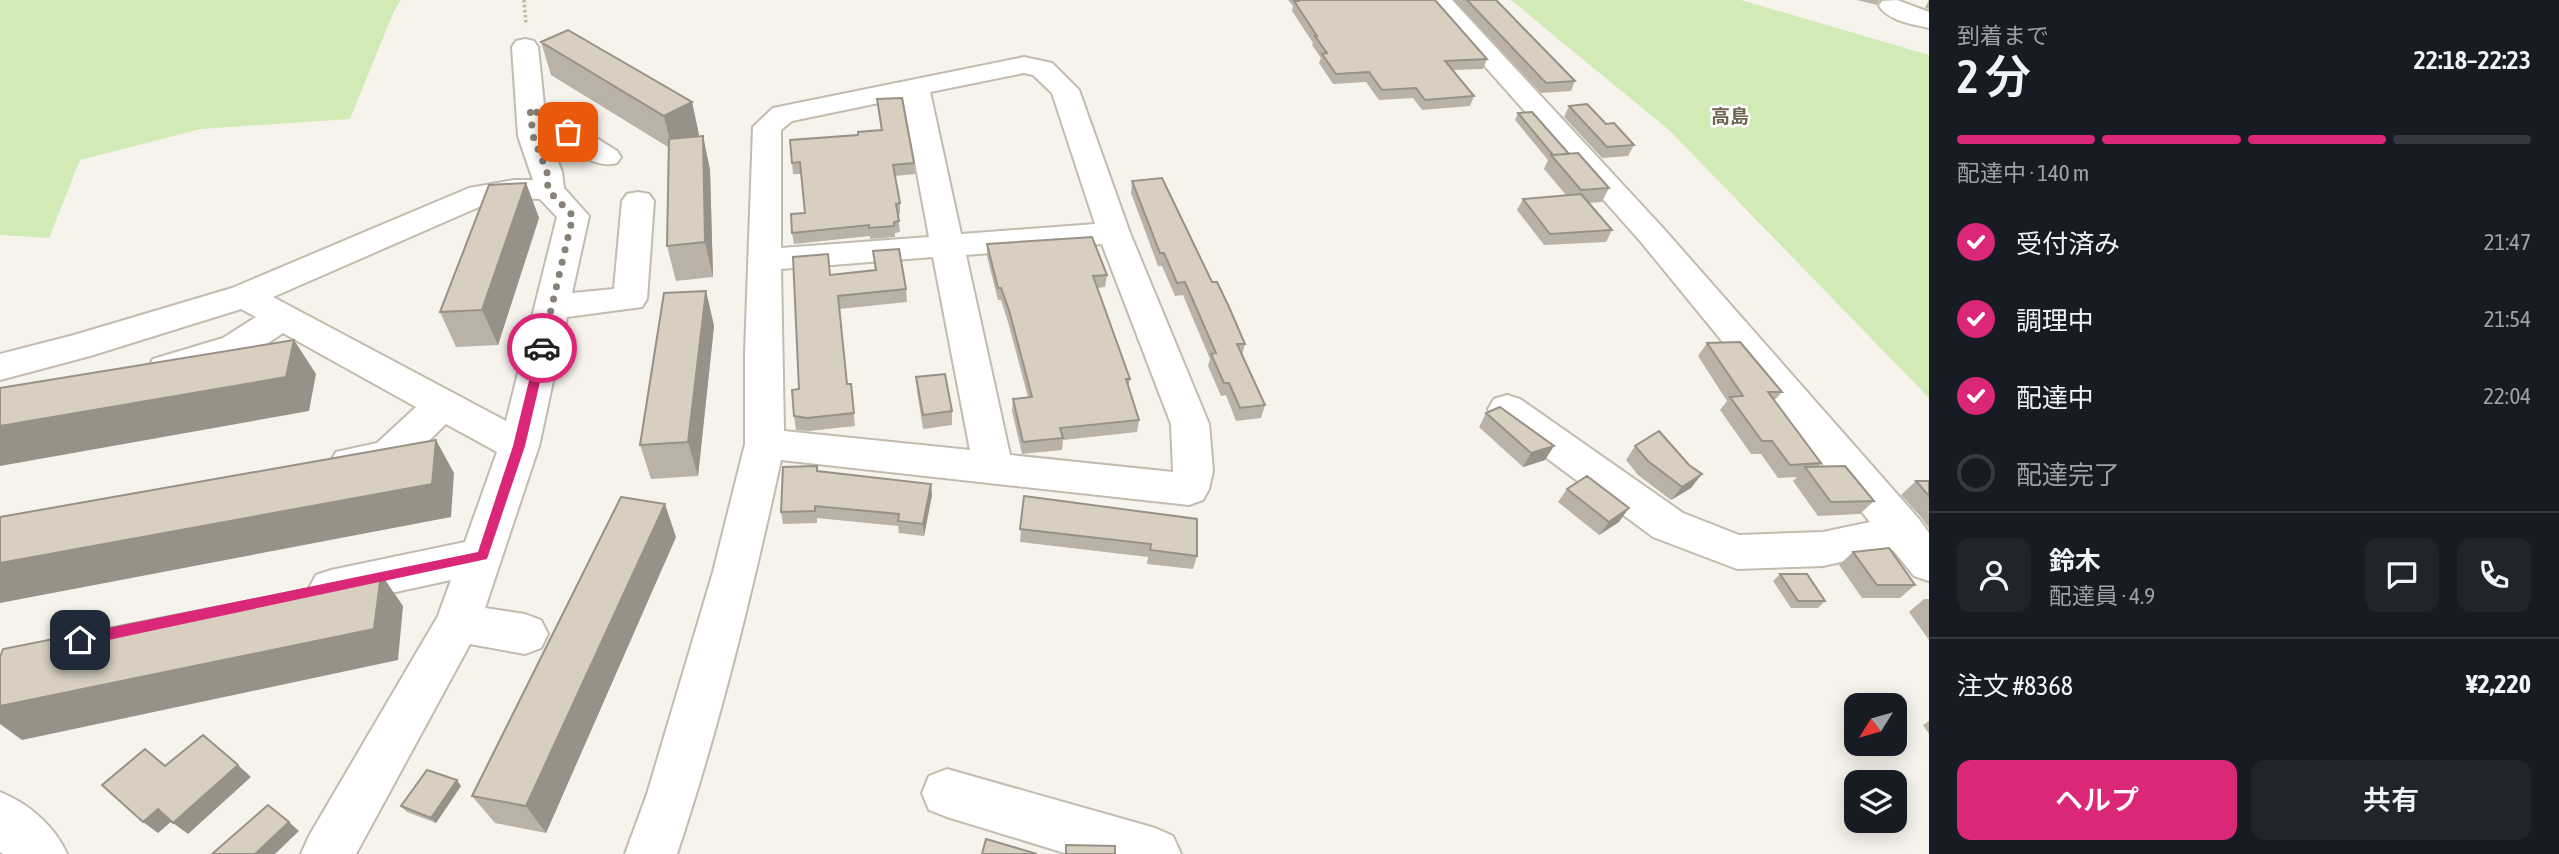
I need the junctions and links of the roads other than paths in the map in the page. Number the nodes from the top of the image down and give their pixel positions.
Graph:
1 (1438, 0) edge
2 (1903, 0) edge
3 (1929, 20) edge
4 (525, 47) dead end
5 (915, 89) junction
6 (530, 108) junction
7 (606, 157) dead end
8 (548, 190) junction
9 (638, 201) dead end
10 (1114, 233) junction
11 (946, 247) junction
12 (765, 260) junction
13 (244, 296) junction
14 (552, 307) junction
15 (282, 317) junction
16 (0, 367) edge
17 (134, 378) edge
18 (443, 404) junction
19 (1507, 409) edge
20 (765, 444) junction
21 (519, 446) junction
22 (321, 468) edge
23 (993, 468) junction
24 (1904, 531) junction
25 (483, 556) junction
26 (1929, 563) edge
27 (295, 595) edge
28 (458, 623) junction
29 (525, 634) dead end
30 (947, 793) dead end
31 (0, 817) edge
32 (41, 854) edge
33 (327, 854) edge
34 (651, 854) edge
35 (1155, 854) edge

1 - 24 street
2 - 3 street
4 - 6 street
5 - 10 street
5 - 11 street
5 - 12 street
6 - 7 street
6 - 8 street
8 - 13 street
8 - 14 street
9 - 14 street
10 - 11 street
10 - 23 street
11 - 12 street
11 - 23 street
12 - 20 street
13 - 15 street
13 - 16 street
14 - 21 street
15 - 17 street
15 - 18 street
18 - 21 street
18 - 22 street
19 - 24 street
20 - 23 street
20 - 34 street
21 - 25 street
24 - 26 street
25 - 27 street
25 - 28 street
28 - 29 street
28 - 33 street
30 - 35 street
31 - 32 street

